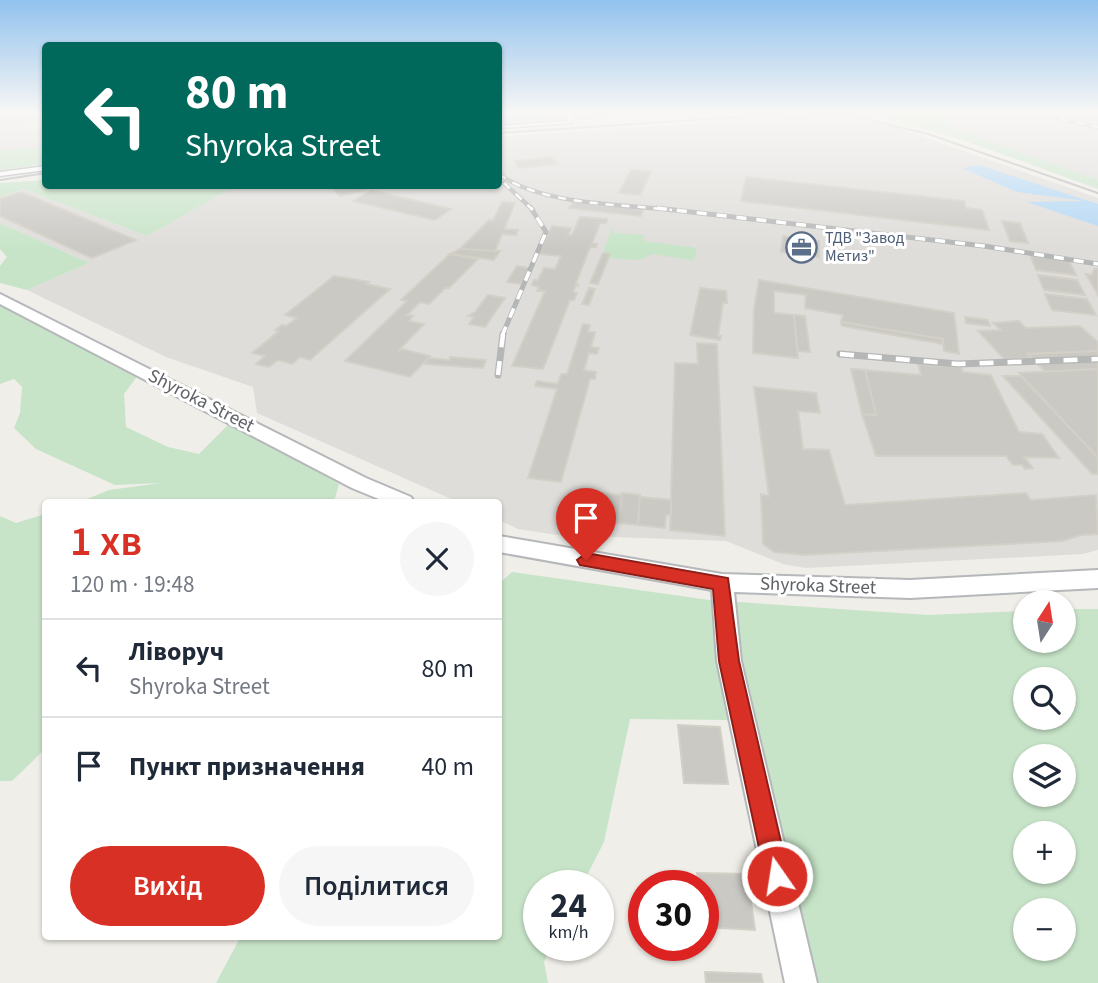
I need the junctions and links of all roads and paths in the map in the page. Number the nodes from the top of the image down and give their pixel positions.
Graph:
1 (42, 169) edge
2 (0, 174) edge
3 (0, 298) edge
4 (397, 499) edge
5 (502, 545) edge
6 (1098, 579) edge
7 (722, 583) junction
8 (801, 983) edge

1 - 2 lane
3 - 4 street, Shyroka Street
5 - 7 street, Shyroka Street
6 - 7 street, Shyroka Street
7 - 8 street

